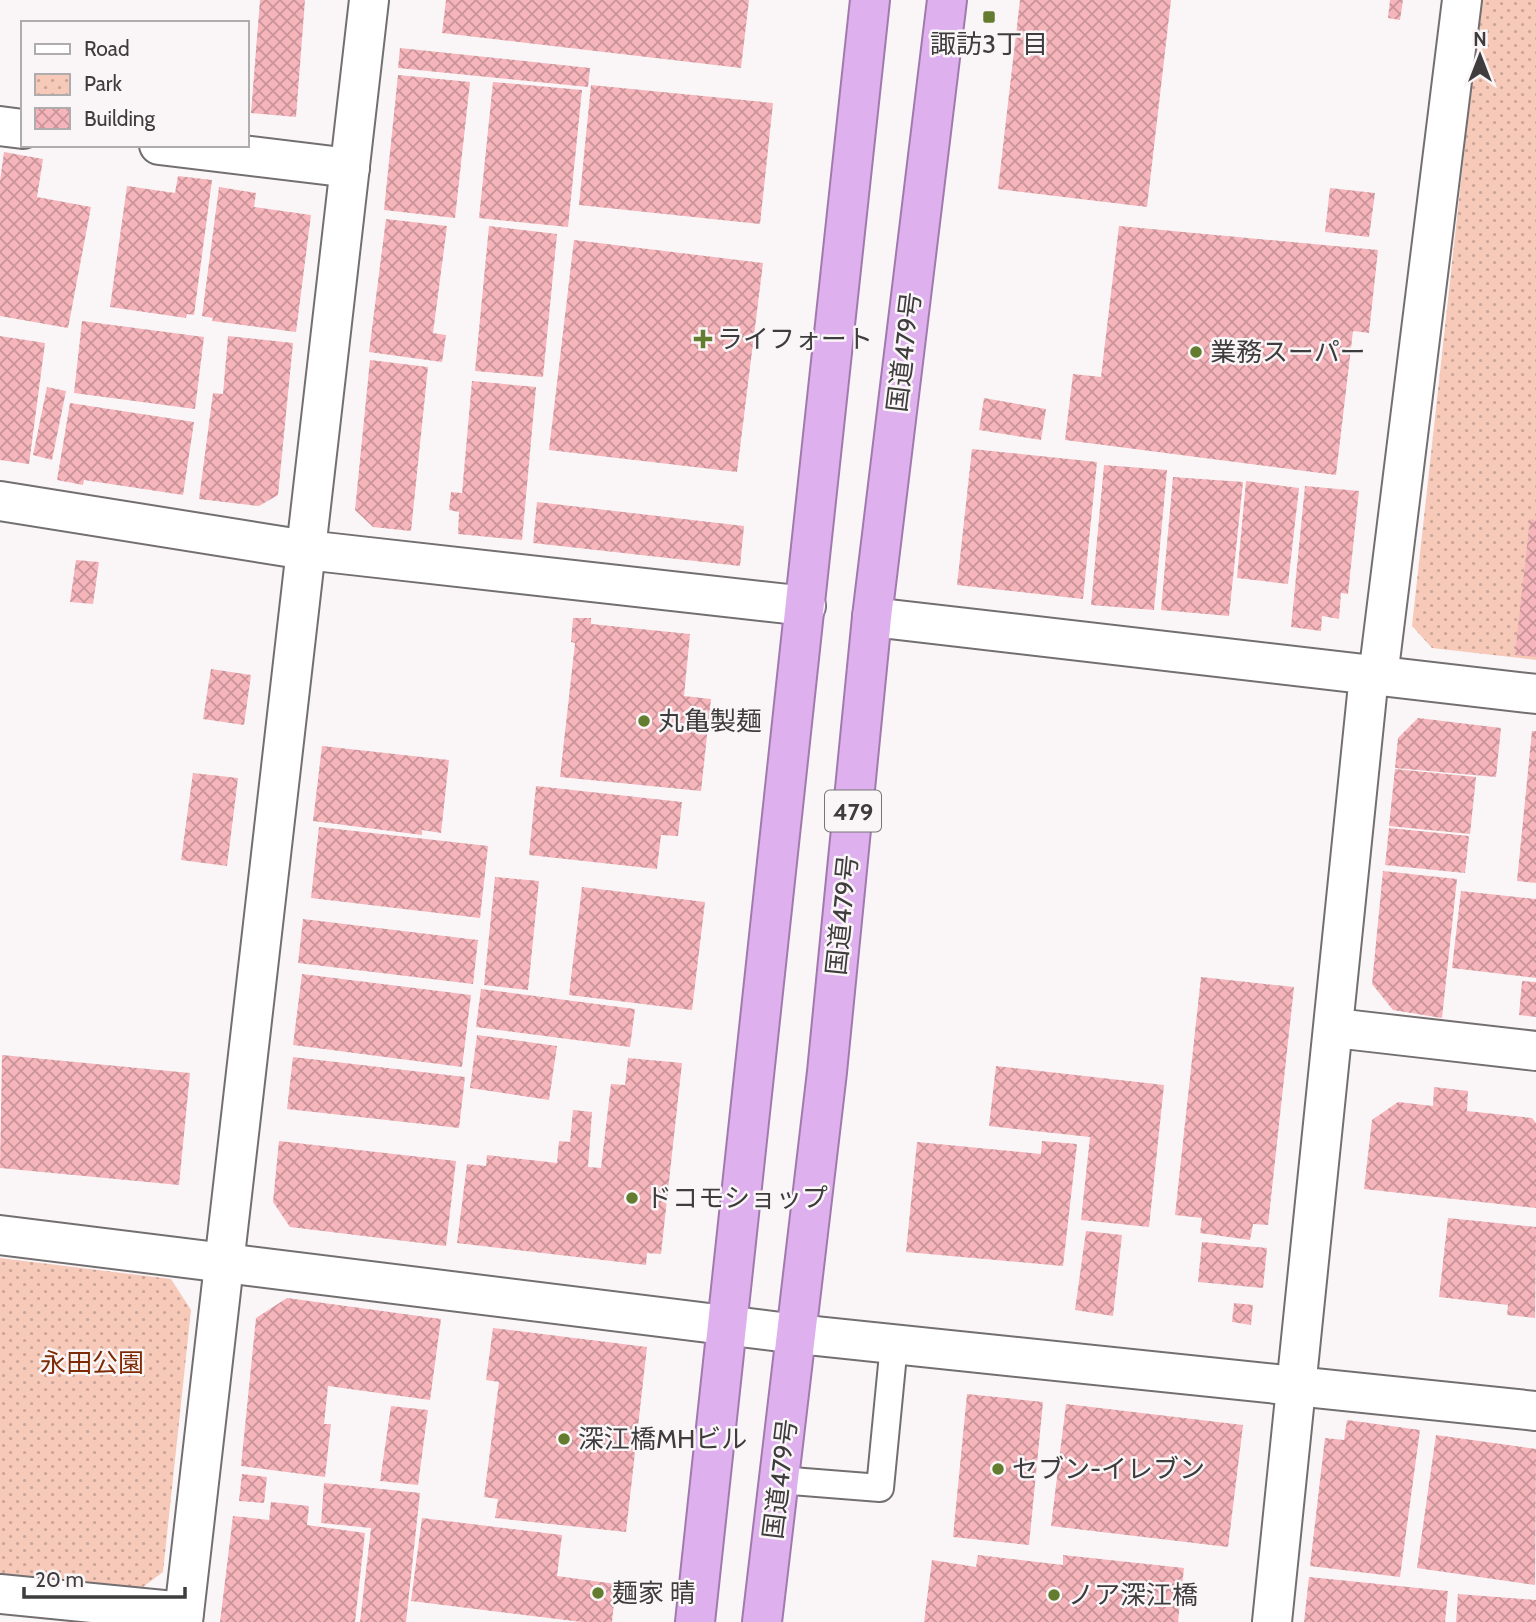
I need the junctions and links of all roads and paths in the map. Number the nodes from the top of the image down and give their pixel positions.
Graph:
1 (369, 0) edge
2 (870, 0) edge
3 (947, 0) edge
4 (1462, 0) edge
5 (0, 126) edge
6 (21, 129) edge
7 (175, 147) edge
8 (350, 169) junction
9 (0, 501) edge
10 (306, 550) junction
11 (806, 606) junction
12 (872, 617) junction
13 (1373, 676) junction
14 (1536, 694) edge
15 (1335, 1028) junction
16 (1536, 1051) edge
17 (0, 1235) edge
18 (224, 1264) junction
19 (726, 1324) junction
20 (797, 1334) junction
21 (894, 1344) junction
22 (1294, 1387) junction
23 (1536, 1411) edge
24 (779, 1480) junction
25 (0, 1594) edge
26 (184, 1617) edge
27 (695, 1622) edge
28 (762, 1622) edge
29 (1272, 1622) edge

1 - 8 street
2 - 11 highway
3 - 12 highway, 国道479号 / 479
4 - 13 street
5 - 6 street
7 - 8 street
8 - 10 street
9 - 10 street
10 - 11 street
10 - 18 street
11 - 19 highway
12 - 13 street
12 - 20 highway, 国道479号 / 479
13 - 14 street
13 - 15 street
15 - 16 street
15 - 22 street
17 - 18 street
18 - 19 street
18 - 26 street
19 - 20 street
19 - 27 highway
20 - 21 street
20 - 24 highway, 国道479号 / 479
21 - 22 street
21 - 24 lane
22 - 23 street
22 - 29 street
24 - 28 highway, 国道479号 / 479
25 - 26 street

